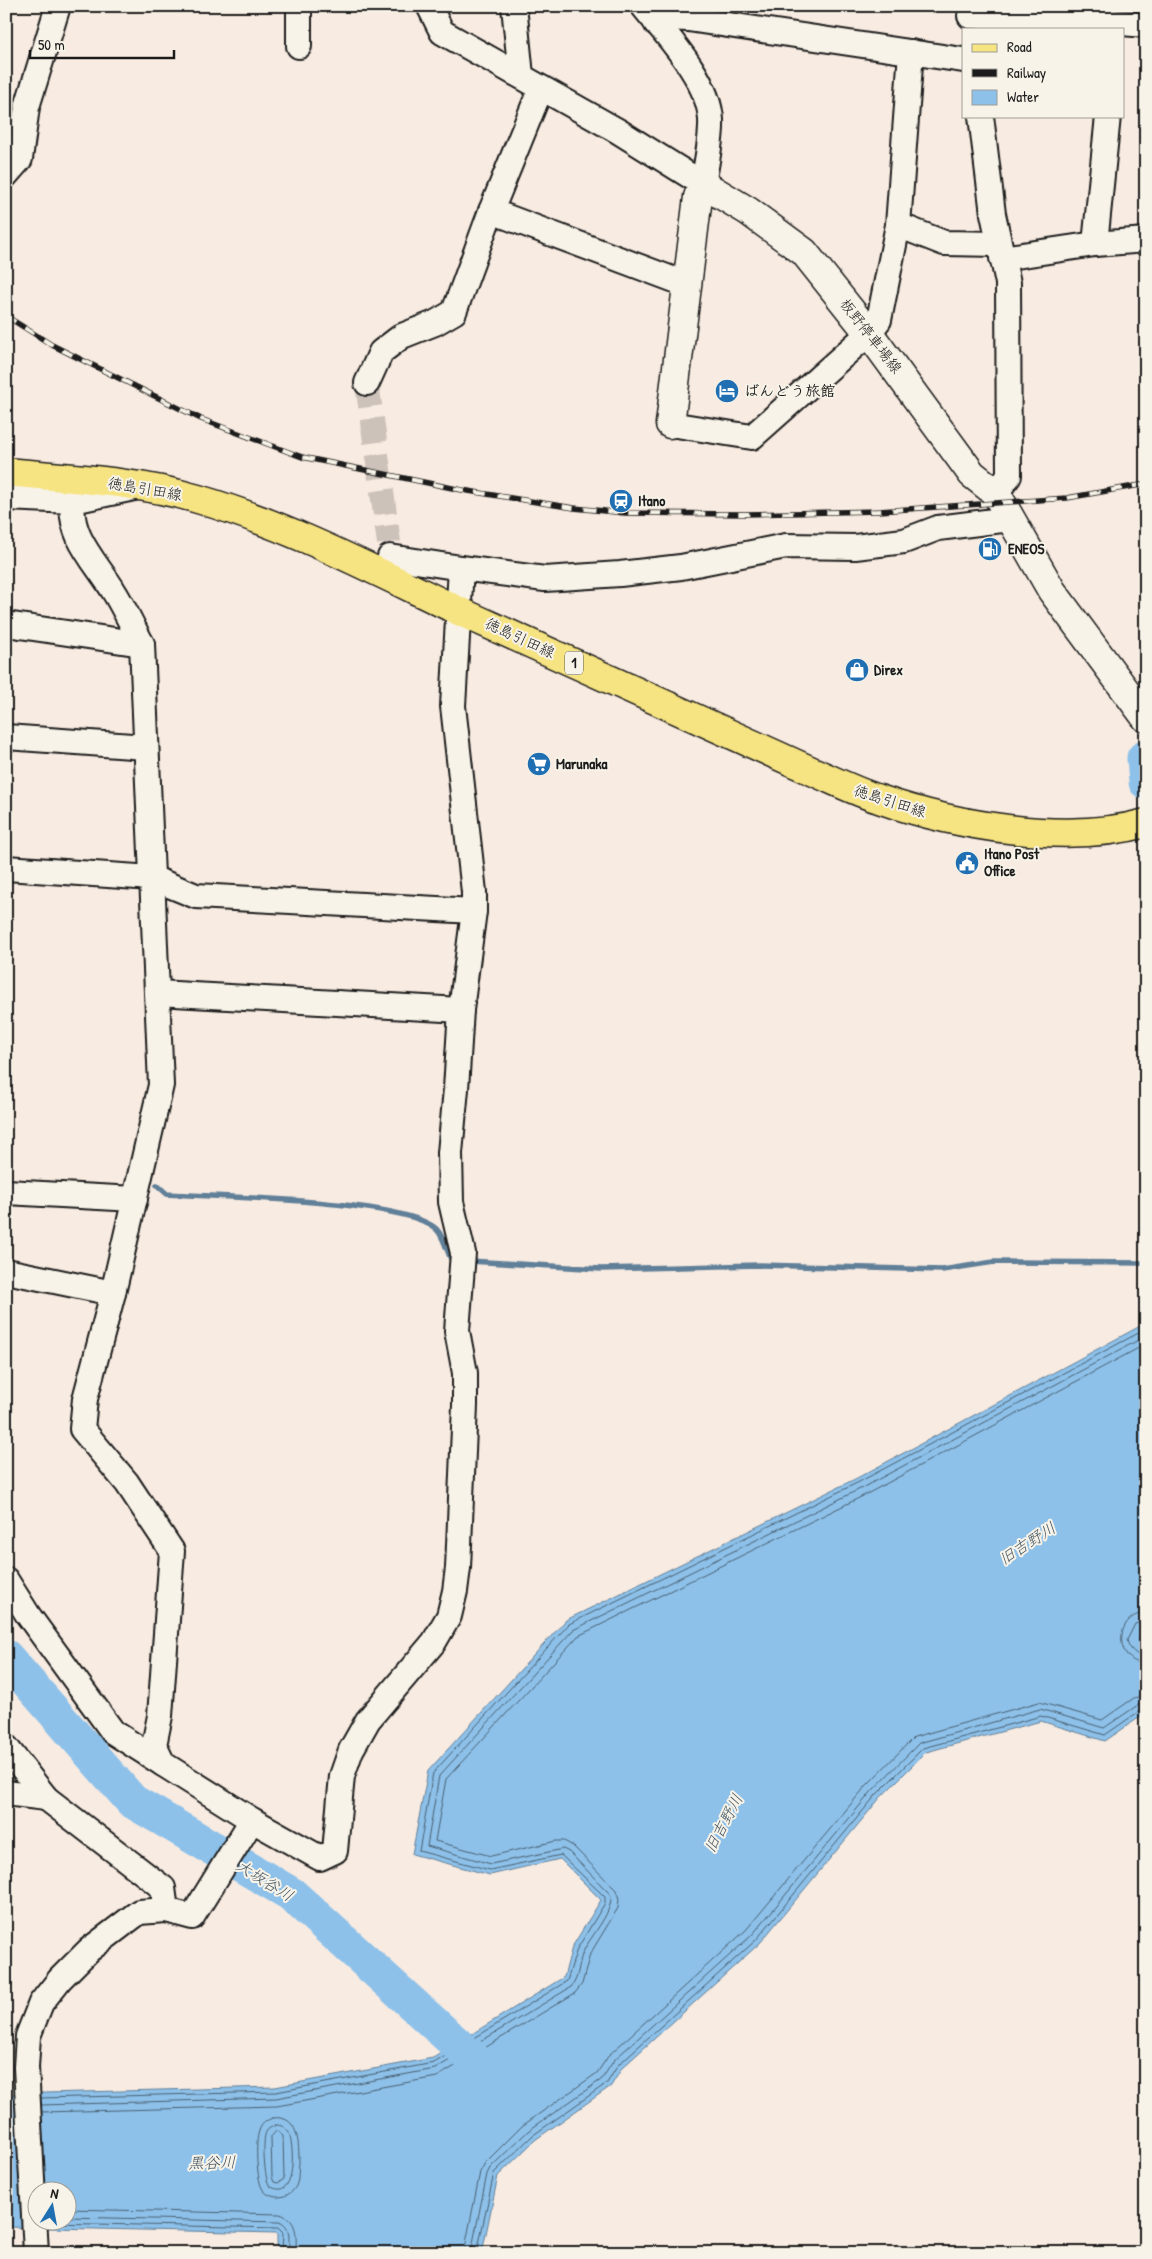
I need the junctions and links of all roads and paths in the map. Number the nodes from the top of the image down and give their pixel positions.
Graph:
1 (58, 6) edge
2 (299, 6) edge
3 (429, 6) edge
4 (514, 6) edge
5 (1086, 13) edge
6 (649, 14) edge
7 (742, 17) edge
8 (970, 17) edge
9 (1146, 25) edge
10 (1117, 26) edge
11 (299, 46) dead end
12 (911, 52) junction
13 (962, 60) edge
14 (521, 76) junction
15 (541, 88) junction
16 (980, 118) edge
17 (1108, 118) edge
18 (6, 175) edge
19 (703, 184) junction
20 (491, 211) junction
21 (898, 225) junction
22 (1146, 240) edge
23 (1095, 244) junction
24 (1001, 251) junction
25 (688, 285) junction
26 (869, 333) junction
27 (367, 383) tunnel mouth
28 (670, 424) joint
29 (6, 472) edge
30 (143, 486) junction
31 (996, 493) junction
32 (6, 498) edge
33 (73, 500) junction
34 (1010, 519) junction
35 (340, 553) junction
36 (461, 568) junction
37 (460, 611) junction
38 (6, 624) edge
39 (142, 644) junction
40 (1146, 718) edge
41 (6, 736) edge
42 (146, 746) junction
43 (1146, 823) edge
44 (6, 868) edge
45 (152, 878) junction
46 (474, 911) junction
47 (157, 993) junction
48 (461, 1010) junction
49 (6, 1192) edge
50 (135, 1199) junction
51 (6, 1271) edge
52 (113, 1293) junction
53 (6, 1580) edge
54 (6, 1747) edge
55 (163, 1764) junction
56 (6, 1793) edge
57 (46, 1798) junction
58 (248, 1827) junction
59 (166, 1910) junction
60 (21, 2084) edge
61 (35, 2249) edge

1 - 18 street
2 - 11 street
3 - 14 street
4 - 14 street
5 - 8 street
5 - 10 street
6 - 7 street
6 - 19 street
7 - 12 street
9 - 10 street
12 - 13 street
12 - 21 street
14 - 15 street
15 - 19 street
15 - 20 street
16 - 24 street
17 - 23 street
19 - 25 main road
19 - 26 main road, 板野停車場線
20 - 25 street
20 - 27 street
21 - 24 street
21 - 26 street
22 - 23 street
23 - 24 street
24 - 31 street
25 - 28 main road
26 - 28 street
26 - 31 main road, 板野停車場線
29 - 30 main road, 徳島引田線 / 1
30 - 33 street
30 - 35 main road, 徳島引田線 / 1
31 - 34 main road, 板野停車場線
32 - 33 street
33 - 39 street
34 - 36 street
34 - 40 main road, 板野停車場線
35 - 36 street
35 - 37 main road, 徳島引田線 / 1
36 - 37 street
37 - 43 main road, 徳島引田線 / 1
37 - 46 street
38 - 39 street
39 - 42 street
41 - 42 street
42 - 45 street
44 - 45 street
45 - 46 street
45 - 47 street
46 - 48 street
47 - 48 street
47 - 50 street
48 - 58 street
49 - 50 street
50 - 52 street
51 - 52 street
52 - 55 street
53 - 55 street
54 - 57 street
55 - 58 street
56 - 57 street
57 - 59 street
58 - 59 street
59 - 60 street
60 - 61 street

